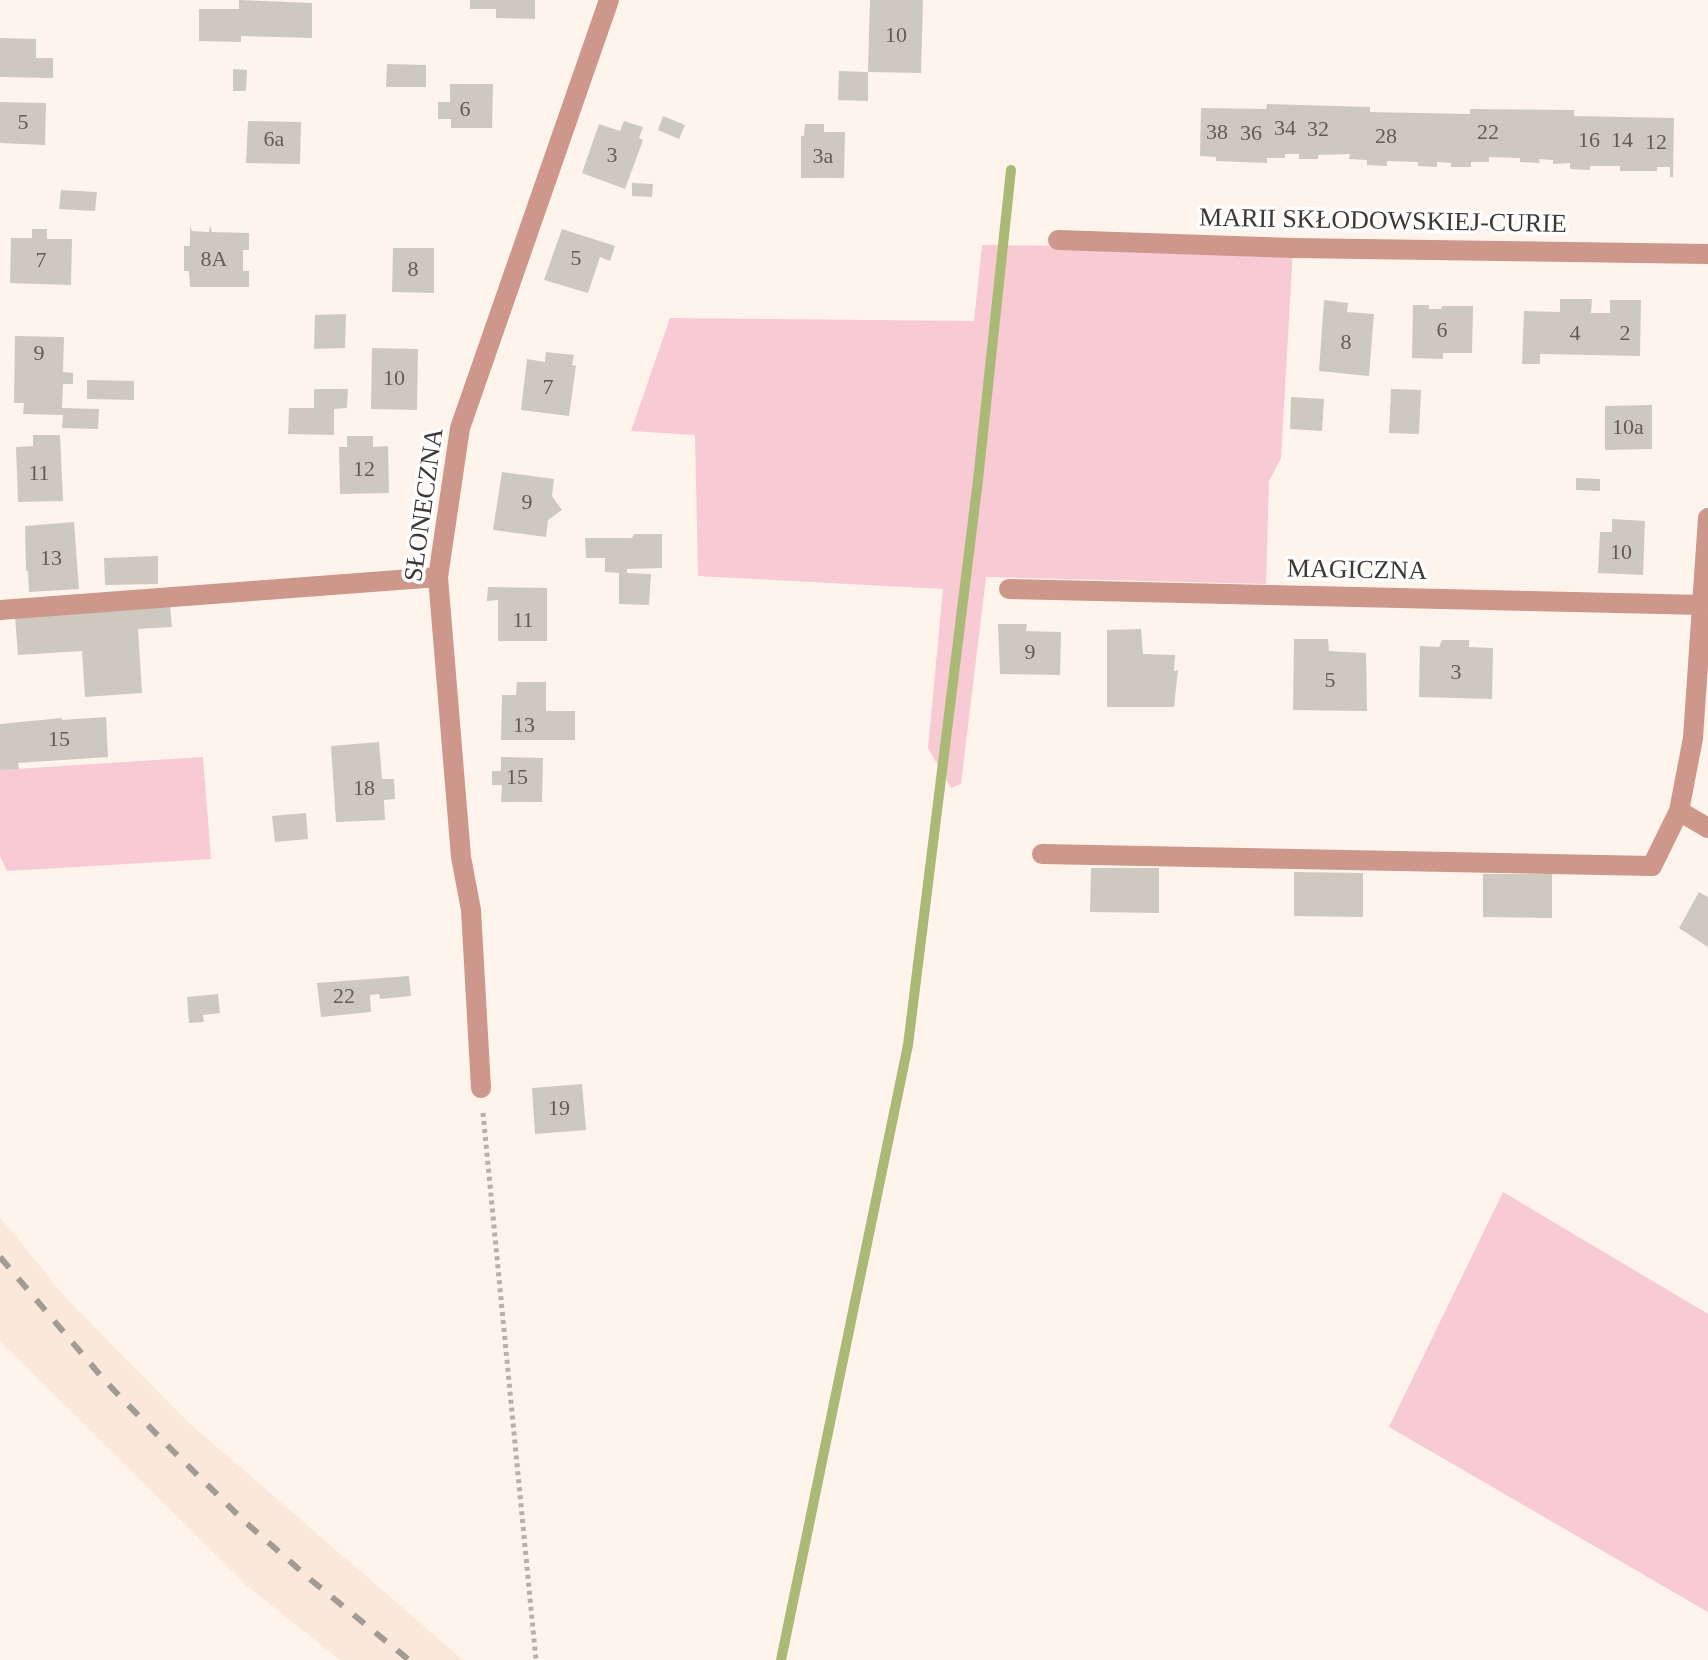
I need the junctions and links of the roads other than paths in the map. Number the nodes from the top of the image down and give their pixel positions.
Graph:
1 (609, 0) edge
2 (1058, 240) dead end
3 (1708, 254) edge
4 (1708, 518) edge
5 (438, 577) junction
6 (1009, 589) dead end
7 (1703, 605) junction
8 (0, 610) edge
9 (1679, 811) junction
10 (1708, 828) edge
11 (1042, 854) dead end
12 (481, 1088) road end

1 - 5 street, SŁONECZNA
2 - 3 street, MARII SKŁODOWSKIEJ-CURIE
4 - 7 street
5 - 8 street
5 - 12 street, SŁONECZNA
6 - 7 street, MAGICZNA
7 - 9 street
9 - 10 street
9 - 11 street

